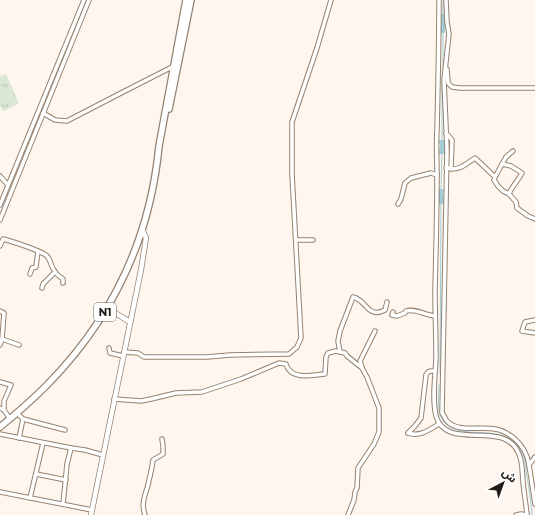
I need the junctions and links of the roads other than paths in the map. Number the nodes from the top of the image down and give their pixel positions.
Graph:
1 (84, 0) edge
2 (90, 0) edge
3 (186, 0) edge
4 (191, 0) edge
5 (331, 0) edge
6 (439, 0) edge
7 (446, 0) edge
8 (174, 66) junction
9 (446, 84) junction
10 (535, 88) edge
11 (44, 113) junction
12 (446, 133) junction
13 (513, 151) dead end
14 (157, 164) junction
15 (502, 164) junction
16 (446, 168) junction
17 (451, 169) junction
18 (437, 174) junction
19 (0, 176) edge
20 (495, 177) junction
21 (8, 186) junction
22 (509, 194) junction
23 (398, 204) dead end
24 (0, 205) edge
25 (0, 220) edge
26 (535, 220) edge
27 (142, 229) junction
28 (296, 240) junction
29 (313, 240) dead end
30 (0, 246) edge
31 (38, 251) junction
32 (55, 272) junction
33 (30, 274) dead end
34 (63, 283) dead end
35 (42, 288) dead end
36 (387, 302) dead end
37 (107, 308) junction
38 (0, 311) edge
39 (393, 312) dead end
40 (435, 316) junction
41 (535, 320) edge
42 (130, 322) junction
43 (375, 331) dead end
44 (535, 333) edge
45 (2, 339) junction
46 (0, 345) edge
47 (19, 345) dead end
48 (109, 348) dead end
49 (340, 352) junction
50 (110, 353) junction
51 (123, 354) junction
52 (106, 357) dead end
53 (362, 368) junction
54 (435, 371) junction
55 (0, 382) edge
56 (114, 399) junction
57 (2, 409) edge
58 (17, 413) junction
59 (10, 419) junction
60 (23, 419) junction
61 (439, 424) junction
62 (0, 427) edge
63 (65, 430) dead end
64 (0, 434) edge
65 (19, 438) junction
66 (162, 439) dead end
67 (43, 443) junction
68 (71, 448) junction
69 (103, 455) junction
70 (535, 457) edge
71 (529, 466) junction
72 (36, 474) junction
73 (66, 480) junction
74 (0, 492) edge
75 (30, 498) junction
76 (63, 504) junction
77 (535, 504) edge
78 (91, 513) edge
79 (145, 515) edge
80 (348, 515) edge
81 (516, 515) edge
82 (527, 515) edge

1 - 21 street
2 - 11 street
3 - 8 highway, N1
4 - 14 highway, N1
5 - 28 street
6 - 18 street
7 - 9 street
8 - 11 street
8 - 14 highway, N1
9 - 10 street
9 - 12 street
11 - 25 street
12 - 16 street
12 - 17 street
13 - 15 street
14 - 27 highway, N1
15 - 20 street
15 - 22 street
16 - 17 street
16 - 71 street
17 - 20 street
18 - 23 street
18 - 40 street
19 - 21 street
20 - 22 street
21 - 24 street
22 - 26 street
27 - 37 highway, N1
27 - 42 main road
28 - 29 street
28 - 51 street
30 - 31 street
31 - 32 street
31 - 33 street
32 - 34 street
32 - 35 street
36 - 49 street
37 - 42 main road
37 - 58 highway, N1
38 - 45 street
39 - 40 street
40 - 54 street
41 - 44 street
42 - 51 main road
43 - 53 street
45 - 46 street
45 - 47 street
48 - 50 street
49 - 53 street
49 - 56 street
50 - 51 street
50 - 52 street
51 - 56 main road
53 - 80 street
54 - 61 street
54 - 61 street
55 - 57 street
56 - 69 main road
57 - 59 street
58 - 59 highway, N1
58 - 60 street
59 - 62 highway, N1
60 - 63 street
60 - 65 street
61 - 82 street
64 - 65 street
65 - 67 street
66 - 79 street
67 - 68 street
67 - 72 street
68 - 69 street
68 - 73 street
69 - 78 main road
70 - 71 street
71 - 77 street
72 - 73 street
72 - 75 street
73 - 76 street
74 - 75 street
75 - 76 street
76 - 78 street
81 - 82 street

